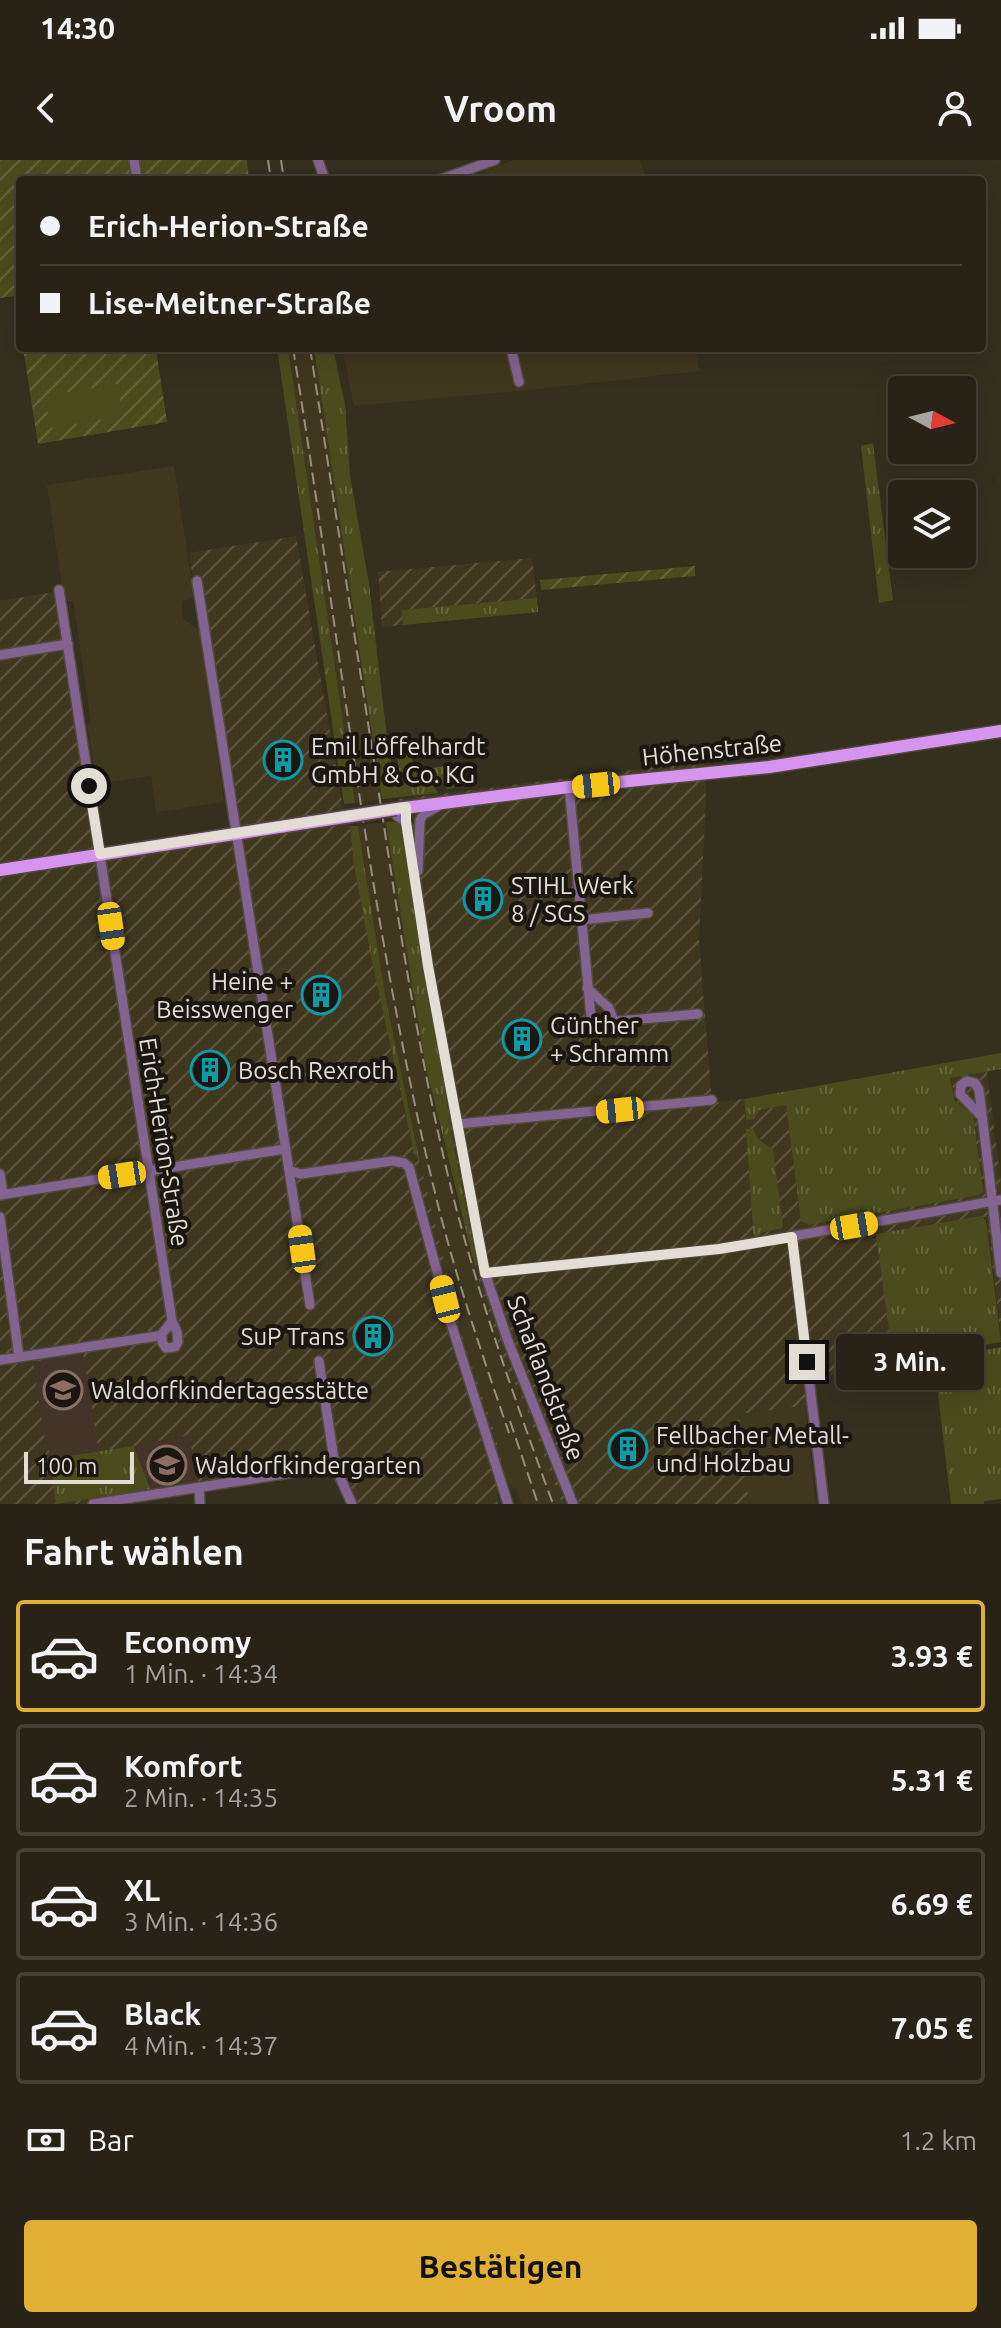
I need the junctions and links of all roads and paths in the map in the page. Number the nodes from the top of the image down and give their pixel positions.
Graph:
1 (495, 160) edge
2 (466, 176) edge
3 (512, 352) edge
4 (519, 382) dead end
5 (197, 581) dead end
6 (59, 590) dead end
7 (68, 644) junction
8 (0, 655) edge
9 (1001, 731) edge
10 (569, 787) junction
11 (463, 800) junction
12 (401, 814) junction
13 (237, 835) junction
14 (100, 854) junction
15 (0, 870) edge
16 (418, 870) junction
17 (419, 906) junction
18 (648, 913) dead end
19 (581, 920) junction
20 (587, 988) junction
21 (698, 1014) dead end
22 (614, 1022) junction
23 (712, 1100) dead end
24 (982, 1117) dead end
25 (458, 1124) junction
26 (285, 1149) junction
27 (148, 1171) junction
28 (291, 1171) junction
29 (0, 1174) edge
30 (2, 1194) edge
31 (996, 1201) edge
32 (0, 1217) edge
33 (792, 1237) junction
34 (485, 1273) junction
35 (1001, 1273) edge
36 (310, 1305) dead end
37 (172, 1321) junction
38 (160, 1335) junction
39 (19, 1357) junction
40 (0, 1360) edge
41 (319, 1361) dead end
42 (335, 1466) junction
43 (199, 1487) junction
44 (93, 1504) edge
45 (200, 1504) edge
46 (352, 1504) edge
47 (508, 1504) edge
48 (573, 1504) edge
49 (824, 1504) edge

1 - 2 street
3 - 4 street
5 - 13 street
6 - 7 street, Erich-Herion-Straße
7 - 8 street
7 - 14 street, Erich-Herion-Straße
9 - 10 main road, Höhenstraße
10 - 11 main road, Höhenstraße
10 - 19 street
11 - 12 main road, Höhenstraße
11 - 16 street, Schaflandstraße
12 - 13 main road, Höhenstraße, bridge
12 - 16 street, Schaflandstraße
12 - 17 street, Schaflandstraße
13 - 14 main road, Höhenstraße
13 - 26 street
14 - 15 main road, Höhenstraße
14 - 27 street, Erich-Herion-Straße
16 - 17 street, Schaflandstraße
17 - 25 street, Schaflandstraße
18 - 19 street
19 - 20 street
20 - 22 street
20 - 22 street
21 - 22 street
23 - 25 street
24 - 31 street
25 - 34 street, Schaflandstraße
26 - 27 street
26 - 28 street
27 - 30 street
27 - 37 street, Erich-Herion-Straße
28 - 36 street
28 - 47 street
29 - 30 street
31 - 33 street
31 - 35 street
32 - 39 street
33 - 34 street
33 - 49 street
34 - 48 street, Schaflandstraße
37 - 38 street
37 - 38 street, Erich-Herion-Straße
38 - 39 street
39 - 40 street
41 - 42 street
42 - 43 street
42 - 46 street
43 - 44 street
43 - 45 street

